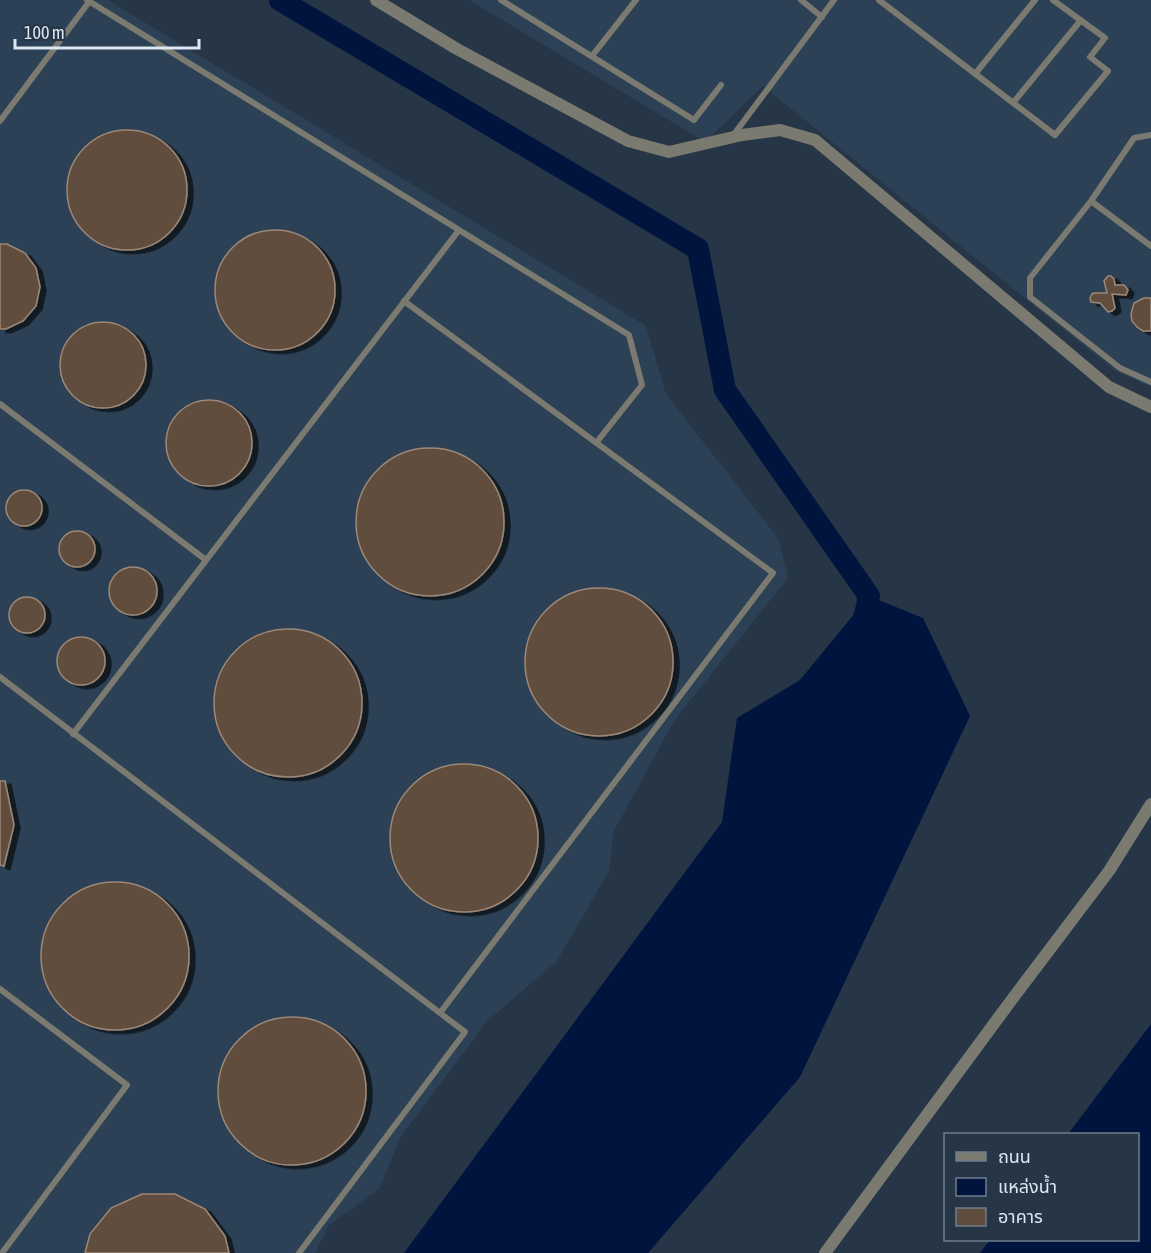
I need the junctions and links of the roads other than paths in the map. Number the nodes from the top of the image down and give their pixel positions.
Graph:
1 (376, 0) edge
2 (501, 0) edge
3 (636, 0) edge
4 (801, 0) edge
5 (834, 0) edge
6 (879, 0) edge
7 (1035, 0) edge
8 (1053, 0) edge
9 (88, 1) edge
10 (822, 16) junction
11 (1081, 20) junction
12 (592, 56) junction
13 (975, 74) junction
14 (721, 85) dead end
15 (1013, 103) junction
16 (0, 121) edge
17 (1151, 135) edge
18 (732, 137) junction
19 (1091, 201) junction
20 (459, 230) junction
21 (1151, 246) edge
22 (404, 301) junction
23 (1151, 382) edge
24 (0, 404) edge
25 (1151, 407) edge
26 (596, 442) junction
27 (206, 560) junction
28 (0, 677) edge
29 (74, 734) junction
30 (1151, 804) edge
31 (0, 989) edge
32 (440, 1013) junction
33 (2, 1253) edge
34 (299, 1253) edge
35 (825, 1253) edge

1 - 18 street
2 - 12 lane
3 - 12 lane
4 - 10 lane
5 - 10 lane
6 - 13 lane
7 - 13 lane
8 - 11 lane
9 - 16 lane
9 - 20 lane
10 - 18 lane
11 - 15 lane
11 - 15 lane
12 - 14 lane
13 - 15 lane
17 - 19 lane
18 - 25 street
19 - 21 lane
19 - 23 lane
20 - 22 lane
20 - 26 lane
22 - 26 lane
22 - 27 lane
24 - 27 lane
26 - 32 lane
27 - 29 lane
28 - 29 lane
29 - 32 lane
30 - 35 street
31 - 33 lane
32 - 34 lane

